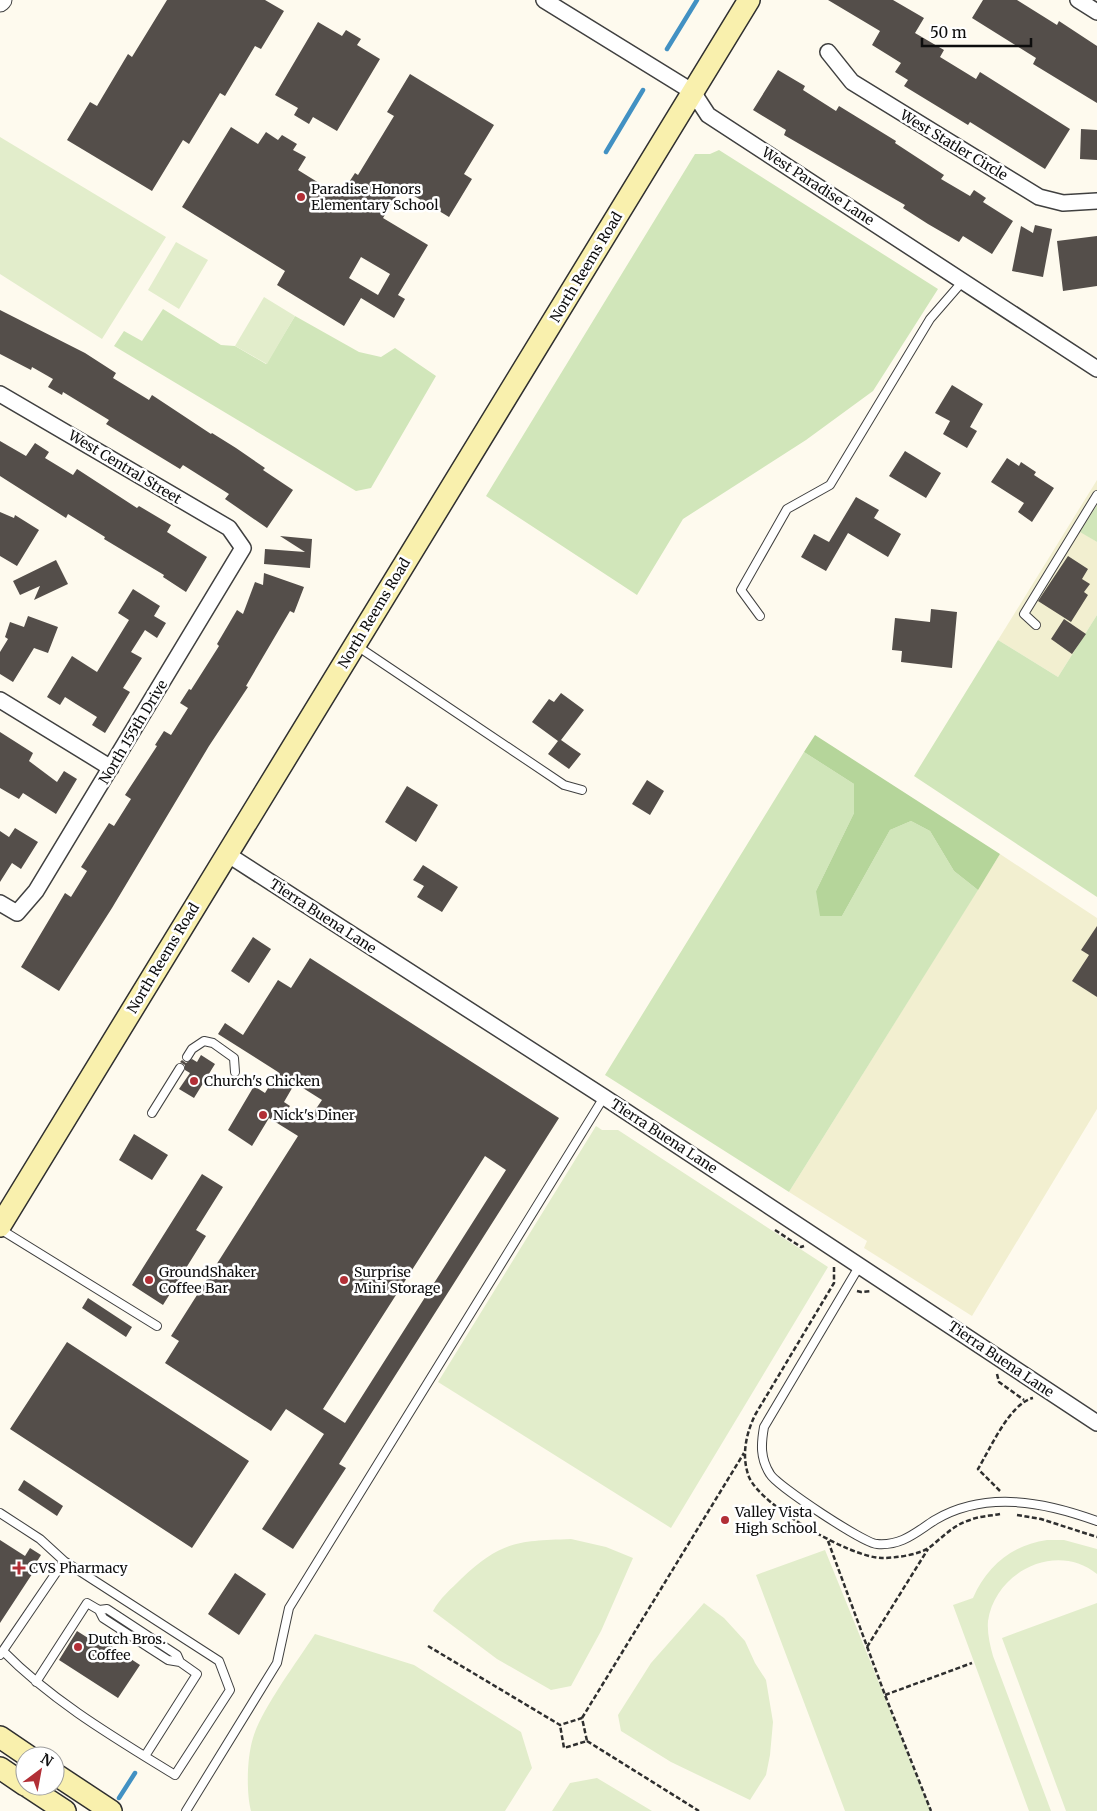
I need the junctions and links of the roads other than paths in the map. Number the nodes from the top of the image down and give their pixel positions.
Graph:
1 (544, 0) edge
2 (749, 0) edge
3 (1078, 0) edge
4 (1097, 12) edge
5 (828, 52) dead end
6 (693, 92) junction
7 (1097, 201) edge
8 (964, 280) junction
9 (1097, 369) edge
10 (0, 394) edge
11 (1097, 495) edge
12 (243, 548) joint
13 (760, 616) dead end
14 (1036, 625) dead end
15 (355, 645) junction
16 (0, 700) edge
17 (112, 768) junction
18 (582, 790) dead end
19 (227, 854) junction
20 (0, 903) edge
21 (187, 1057) dead end
22 (180, 1068) dead end
23 (235, 1072) dead end
24 (604, 1097) junction
25 (152, 1113) dead end
26 (0, 1227) edge
27 (860, 1265) junction
28 (156, 1326) dead end
29 (1097, 1423) edge
30 (0, 1513) edge
31 (1097, 1521) edge
32 (64, 1561) junction
33 (2, 1653) edge
34 (36, 1682) junction
35 (0, 1738) edge
36 (15, 1748) edge
37 (144, 1756) junction
38 (0, 1768) edge
39 (15, 1778) edge
40 (65, 1781) edge
41 (42, 1796) edge
42 (64, 1811) edge
43 (111, 1811) edge
44 (186, 1811) edge

1 - 6 street, West Paradise Lane
2 - 6 main road, North Reems Road
3 - 4 street
5 - 7 street, West Statler Circle
6 - 8 street, West Paradise Lane
6 - 15 main road, North Reems Road
8 - 9 street, West Paradise Lane
8 - 13 lane
10 - 12 street, West Central Street
11 - 14 lane
12 - 17 street, North 155th Drive
15 - 18 lane
15 - 19 main road, North Reems Road
16 - 17 street
17 - 20 street, North 155th Drive
19 - 24 street, Tierra Buena Lane
19 - 26 main road, North Reems Road
21 - 23 lane
22 - 25 lane
24 - 27 street, Tierra Buena Lane
24 - 44 lane
26 - 28 lane
27 - 29 street, Tierra Buena Lane
27 - 31 lane
30 - 32 lane
32 - 33 lane
32 - 37 lane
33 - 34 lane
34 - 37 lane
34 - 37 lane
35 - 36 main road
38 - 39 main road
40 - 43 main road
41 - 42 main road

